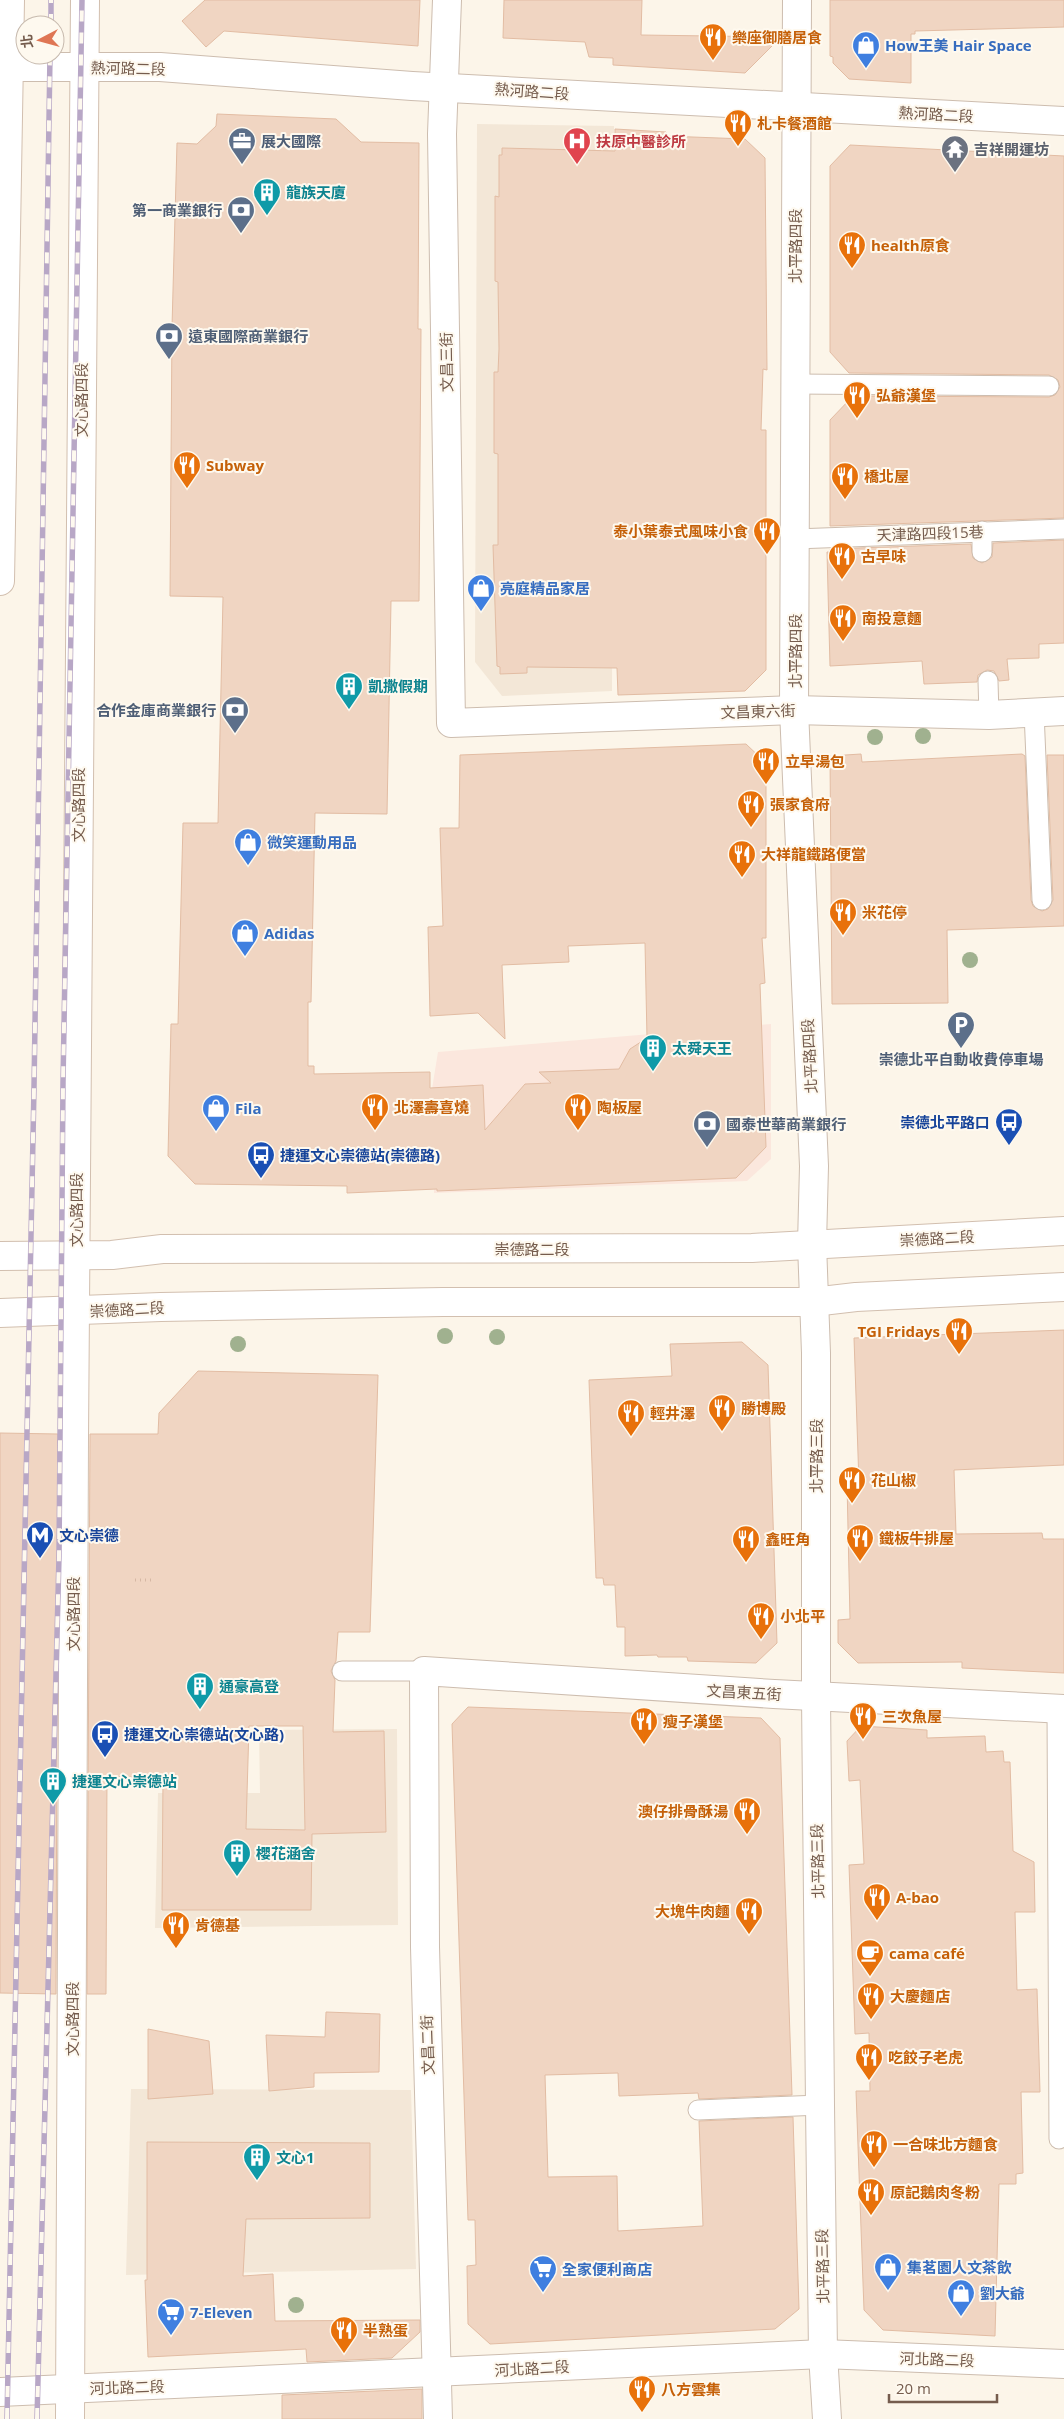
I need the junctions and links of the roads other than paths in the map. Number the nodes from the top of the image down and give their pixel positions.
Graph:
1 (10, 0) edge
2 (85, 0) edge
3 (447, 0) edge
4 (797, 0) edge
5 (5, 67) edge
6 (84, 67) junction
7 (445, 87) junction
8 (798, 107) junction
9 (1064, 121) edge
10 (795, 384) junction
11 (1049, 386) dead end
12 (1064, 529) edge
13 (982, 530) junction
14 (795, 538) junction
15 (982, 552) dead end
16 (0, 581) edge
17 (988, 682) dead end
18 (794, 710) junction
19 (1064, 711) edge
20 (1034, 712) junction
21 (989, 715) junction
22 (452, 724) joint
23 (1042, 900) dead end
24 (1064, 1231) edge
25 (812, 1244) junction
26 (76, 1255) junction
27 (0, 1256) edge
28 (1064, 1287) edge
29 (813, 1302) junction
30 (75, 1311) junction
31 (0, 1313) edge
32 (342, 1671) dead end
33 (424, 1672) junction
34 (816, 1696) junction
35 (1060, 1708) edge
36 (820, 2105) junction
37 (698, 2110) dead end
38 (1059, 2139) dead end
39 (823, 2354) junction
40 (1064, 2364) edge
41 (437, 2373) junction
42 (72, 2388) junction
43 (0, 2392) edge
44 (70, 2419) edge
45 (438, 2419) edge
46 (827, 2419) edge

1 - 5 street
2 - 6 street, 文心路四段
3 - 7 street, 文昌三街
4 - 8 street, 北平路四段
5 - 6 street, 熱河路二段
5 - 16 street
6 - 7 street, 熱河路二段
6 - 26 street, 文心路四段
7 - 8 street, 熱河路二段
7 - 22 street, 文昌三街
8 - 9 street, 熱河路二段
8 - 10 street, 北平路四段
10 - 11 lane
10 - 14 street, 北平路四段
12 - 13 lane, 天津路四段15巷
13 - 14 lane, 天津路四段15巷
13 - 15 lane
14 - 18 street, 北平路四段
17 - 21 lane
18 - 21 street, 文昌東六街
18 - 22 street, 文昌東六街
18 - 25 street, 北平路四段
19 - 20 street, 文昌東六街
20 - 21 street, 文昌東六街
20 - 23 lane
24 - 25 street, 崇德路二段
25 - 26 street, 崇德路二段
25 - 29 street, 北平路四段
26 - 27 street, 崇德路二段
26 - 30 street, 文心路四段
28 - 29 street, 崇德路二段
29 - 30 street, 崇德路二段
29 - 34 street, 北平路三段
30 - 31 street, 崇德路二段
30 - 42 street, 文心路四段
32 - 33 lane
33 - 34 street, 文昌東五街
33 - 41 street, 文昌二街
34 - 35 street, 文昌東五街
34 - 36 street, 北平路三段
35 - 38 lane
36 - 37 lane
36 - 39 street, 北平路三段
39 - 40 street, 河北路二段
39 - 41 street, 河北路二段
39 - 46 street, 北平路三段
41 - 42 street, 河北路二段
41 - 45 street, 文昌二街
42 - 43 street, 河北路二段
42 - 44 street, 文心路四段

